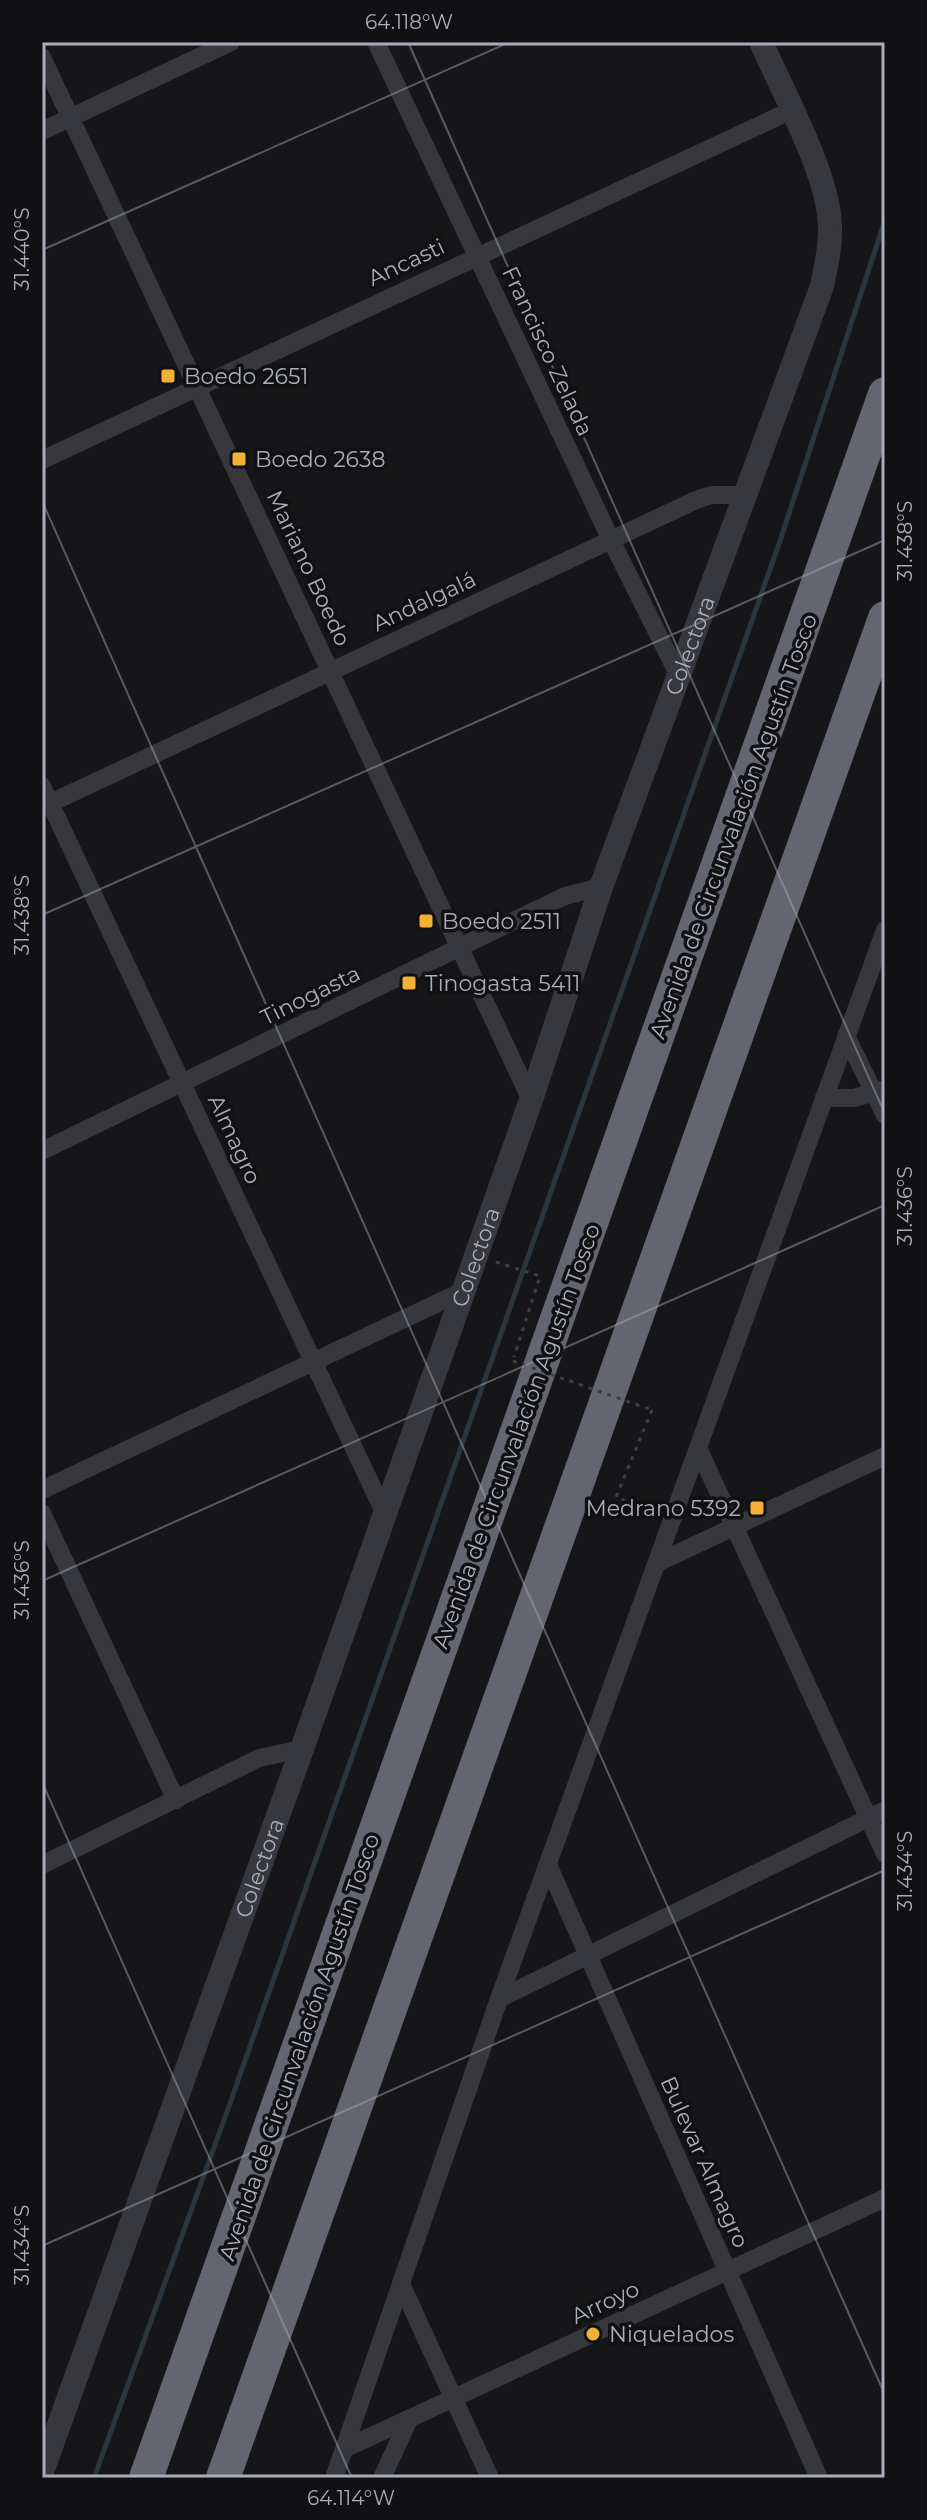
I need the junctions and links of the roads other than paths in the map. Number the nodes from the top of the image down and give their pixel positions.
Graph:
1 (231, 42) edge
2 (376, 42) edge
3 (761, 42) edge
4 (42, 57) edge
5 (792, 110) junction
6 (70, 118) junction
7 (42, 131) edge
8 (477, 256) junction
9 (197, 387) junction
10 (885, 394) edge
11 (42, 460) edge
12 (743, 495) junction
13 (611, 540) junction
14 (885, 618) edge
15 (330, 672) junction
16 (680, 678) junction
17 (42, 786) edge
18 (46, 805) edge
19 (601, 887) junction
20 (885, 930) edge
21 (460, 949) junction
22 (846, 1036) junction
23 (183, 1084) junction
24 (880, 1091) edge
25 (824, 1098) junction
26 (531, 1100) junction
27 (885, 1115) edge
28 (42, 1151) edge
29 (461, 1292) junction
30 (313, 1362) junction
31 (699, 1450) junction
32 (885, 1456) edge
33 (42, 1490) edge
34 (42, 1513) edge
35 (385, 1514) junction
36 (733, 1527) junction
37 (659, 1562) junction
38 (302, 1749) junction
39 (176, 1800) junction
40 (877, 1814) edge
41 (885, 1854) edge
42 (42, 1865) edge
43 (548, 1865) junction
44 (587, 1954) junction
45 (499, 1999) junction
46 (885, 2198) edge
47 (726, 2272) junction
48 (402, 2286) junction
49 (452, 2399) junction
50 (409, 2419) junction
51 (346, 2448) junction
52 (42, 2472) edge
53 (146, 2478) edge
54 (223, 2478) edge
55 (334, 2478) edge
56 (382, 2478) edge
57 (490, 2478) edge
58 (819, 2478) edge

1 - 6 street
2 - 8 street, Francisco Zelada
3 - 5 street, Colectora
4 - 6 street, Mariano Boedo
5 - 8 street, Ancasti
5 - 12 street, Colectora
6 - 7 street
6 - 9 street, Mariano Boedo
8 - 9 street, Ancasti
8 - 13 street, Francisco Zelada
9 - 11 street, Ancasti
9 - 15 street, Mariano Boedo
10 - 53 highway, Avenida de Circunvalación Agustín Tosco
12 - 13 street, Andalgalá
12 - 16 street, Colectora
13 - 15 street, Andalgalá
13 - 16 street, Francisco Zelada
14 - 54 highway
15 - 18 street, Andalgalá
15 - 21 street, Mariano Boedo
16 - 19 street, Colectora
17 - 18 street, Almagro
18 - 23 street, Almagro
19 - 21 street, Tinogasta
19 - 26 street, Colectora
20 - 22 street
21 - 23 street, Tinogasta
21 - 26 street, Mariano Boedo
22 - 24 street
22 - 25 street
23 - 28 street, Tinogasta
23 - 30 street, Almagro
24 - 25 street
24 - 27 street
25 - 31 street
26 - 29 street, Colectora
29 - 30 street
29 - 35 street, Colectora
30 - 33 street
30 - 35 street, Almagro
31 - 36 street
31 - 37 street
32 - 36 street
34 - 39 street
35 - 38 street, Colectora
36 - 37 street
36 - 40 street
37 - 43 street
38 - 39 street
38 - 52 street, Colectora
39 - 42 street
40 - 41 street
40 - 44 street
43 - 44 street, Bulevar Almagro
43 - 45 street
44 - 45 street
44 - 47 street, Bulevar Almagro
45 - 48 street
46 - 47 street, Arroyo
47 - 49 street, Arroyo
47 - 58 street, Bulevar Almagro
48 - 49 street
48 - 51 street
49 - 50 street, Arroyo
49 - 57 street
50 - 51 street, Arroyo
50 - 56 street
51 - 55 street

